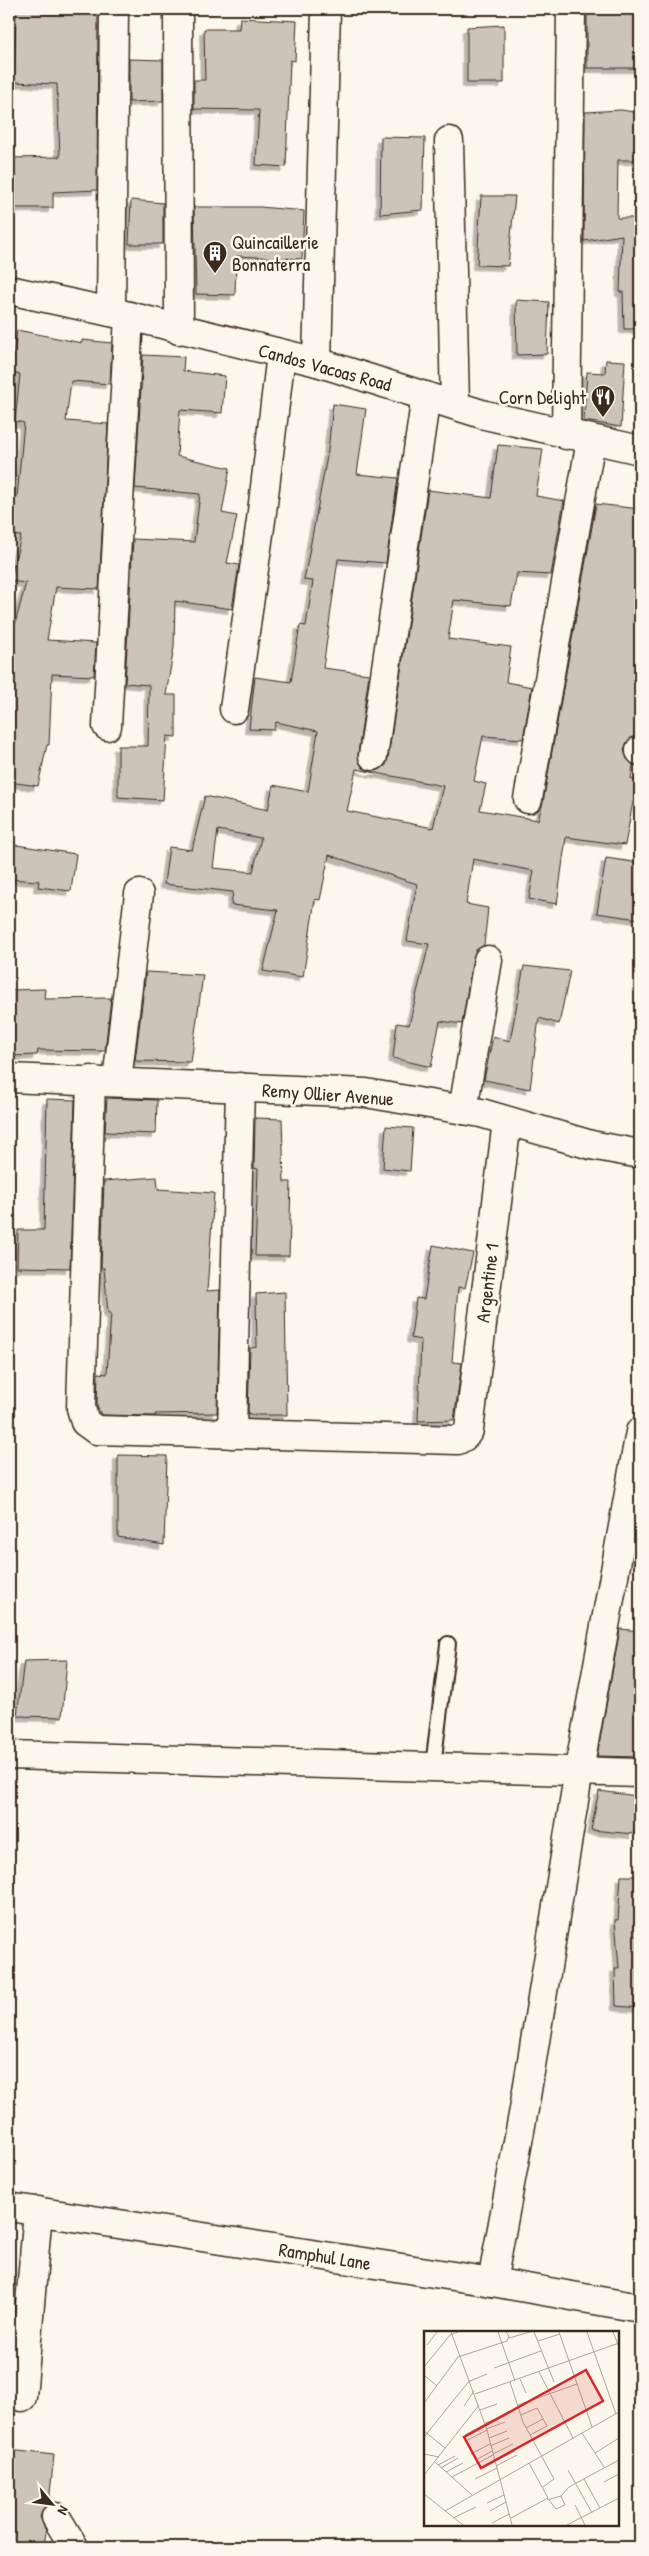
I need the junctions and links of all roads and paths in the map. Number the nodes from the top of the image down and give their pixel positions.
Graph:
1 (114, 9) edge
2 (178, 9) edge
3 (326, 9) edge
4 (571, 9) edge
5 (449, 141) dead end
6 (9, 290) edge
7 (120, 314) junction
8 (179, 330) junction
9 (281, 354) junction
10 (317, 362) junction
11 (426, 396) junction
12 (455, 405) junction
13 (579, 437) junction
14 (640, 450) edge
15 (234, 709) dead end
16 (107, 726) dead end
17 (373, 756) dead end
18 (528, 799) dead end
19 (139, 894) dead end
20 (488, 960) dead end
21 (9, 1078) edge
22 (104, 1081) junction
23 (240, 1087) junction
24 (463, 1110) junction
25 (507, 1120) junction
26 (640, 1154) edge
27 (640, 1432) edge
28 (232, 1434) junction
29 (448, 1644) dead end
30 (9, 1755) edge
31 (433, 1766) junction
32 (580, 1770) junction
33 (640, 1773) edge
34 (9, 2207) edge
35 (38, 2211) junction
36 (492, 2282) junction
37 (640, 2308) edge
38 (22, 2397) dead end
39 (56, 2517) dead end
40 (74, 2547) edge

1 - 7 street
2 - 8 street
3 - 10 street
4 - 13 street
5 - 12 street
6 - 7 street, Candos Vacoas Road
7 - 8 street, Candos Vacoas Road
7 - 16 street
8 - 9 street, Candos Vacoas Road
9 - 10 street, Candos Vacoas Road
9 - 15 street
10 - 11 street, Candos Vacoas Road
11 - 12 street, Candos Vacoas Road
11 - 17 street
12 - 13 street, Candos Vacoas Road
13 - 14 street, Candos Vacoas Road
13 - 18 street
19 - 22 street
20 - 24 street
21 - 22 street, Remy Ollier Avenue
22 - 23 street, Remy Ollier Avenue
22 - 28 street
23 - 24 street, Remy Ollier Avenue
23 - 28 street
24 - 25 street, Remy Ollier Avenue
25 - 26 street, Remy Ollier Avenue
25 - 28 street, Argentine 1
27 - 32 street
29 - 31 lane
30 - 31 street
31 - 32 street
32 - 33 street
32 - 36 street
34 - 35 street, Ramphul Lane
35 - 36 street, Ramphul Lane
35 - 38 street
36 - 37 street, Ramphul Lane
39 - 40 street

